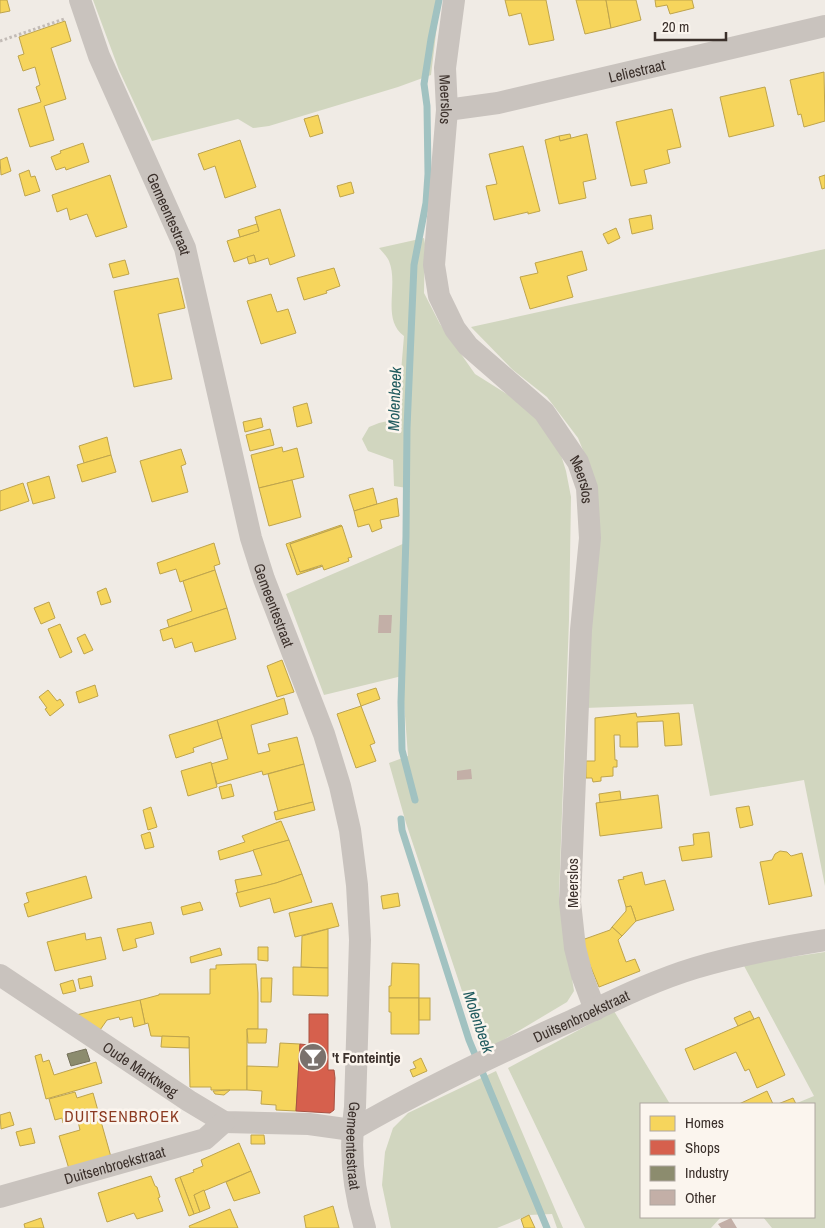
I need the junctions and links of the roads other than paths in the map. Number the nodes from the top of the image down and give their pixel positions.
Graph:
1 (454, 0) edge
2 (82, 6) edge
3 (825, 26) edge
4 (446, 110) junction
5 (825, 940) edge
6 (0, 975) edge
7 (594, 1010) junction
8 (224, 1122) junction
9 (352, 1130) junction
10 (0, 1198) edge
11 (365, 1228) edge

1 - 4 street, Meerslos
2 - 9 street, Gemeentestraat
3 - 4 street, Leliestraat
4 - 7 street, Meerslos
5 - 7 street, Duitsenbroekstraat
6 - 8 street, Oude Marktweg
7 - 9 street, Duitsenbroekstraat
8 - 9 street, Oude Marktweg
8 - 10 street, Duitsenbroekstraat
9 - 11 street, Gemeentestraat

